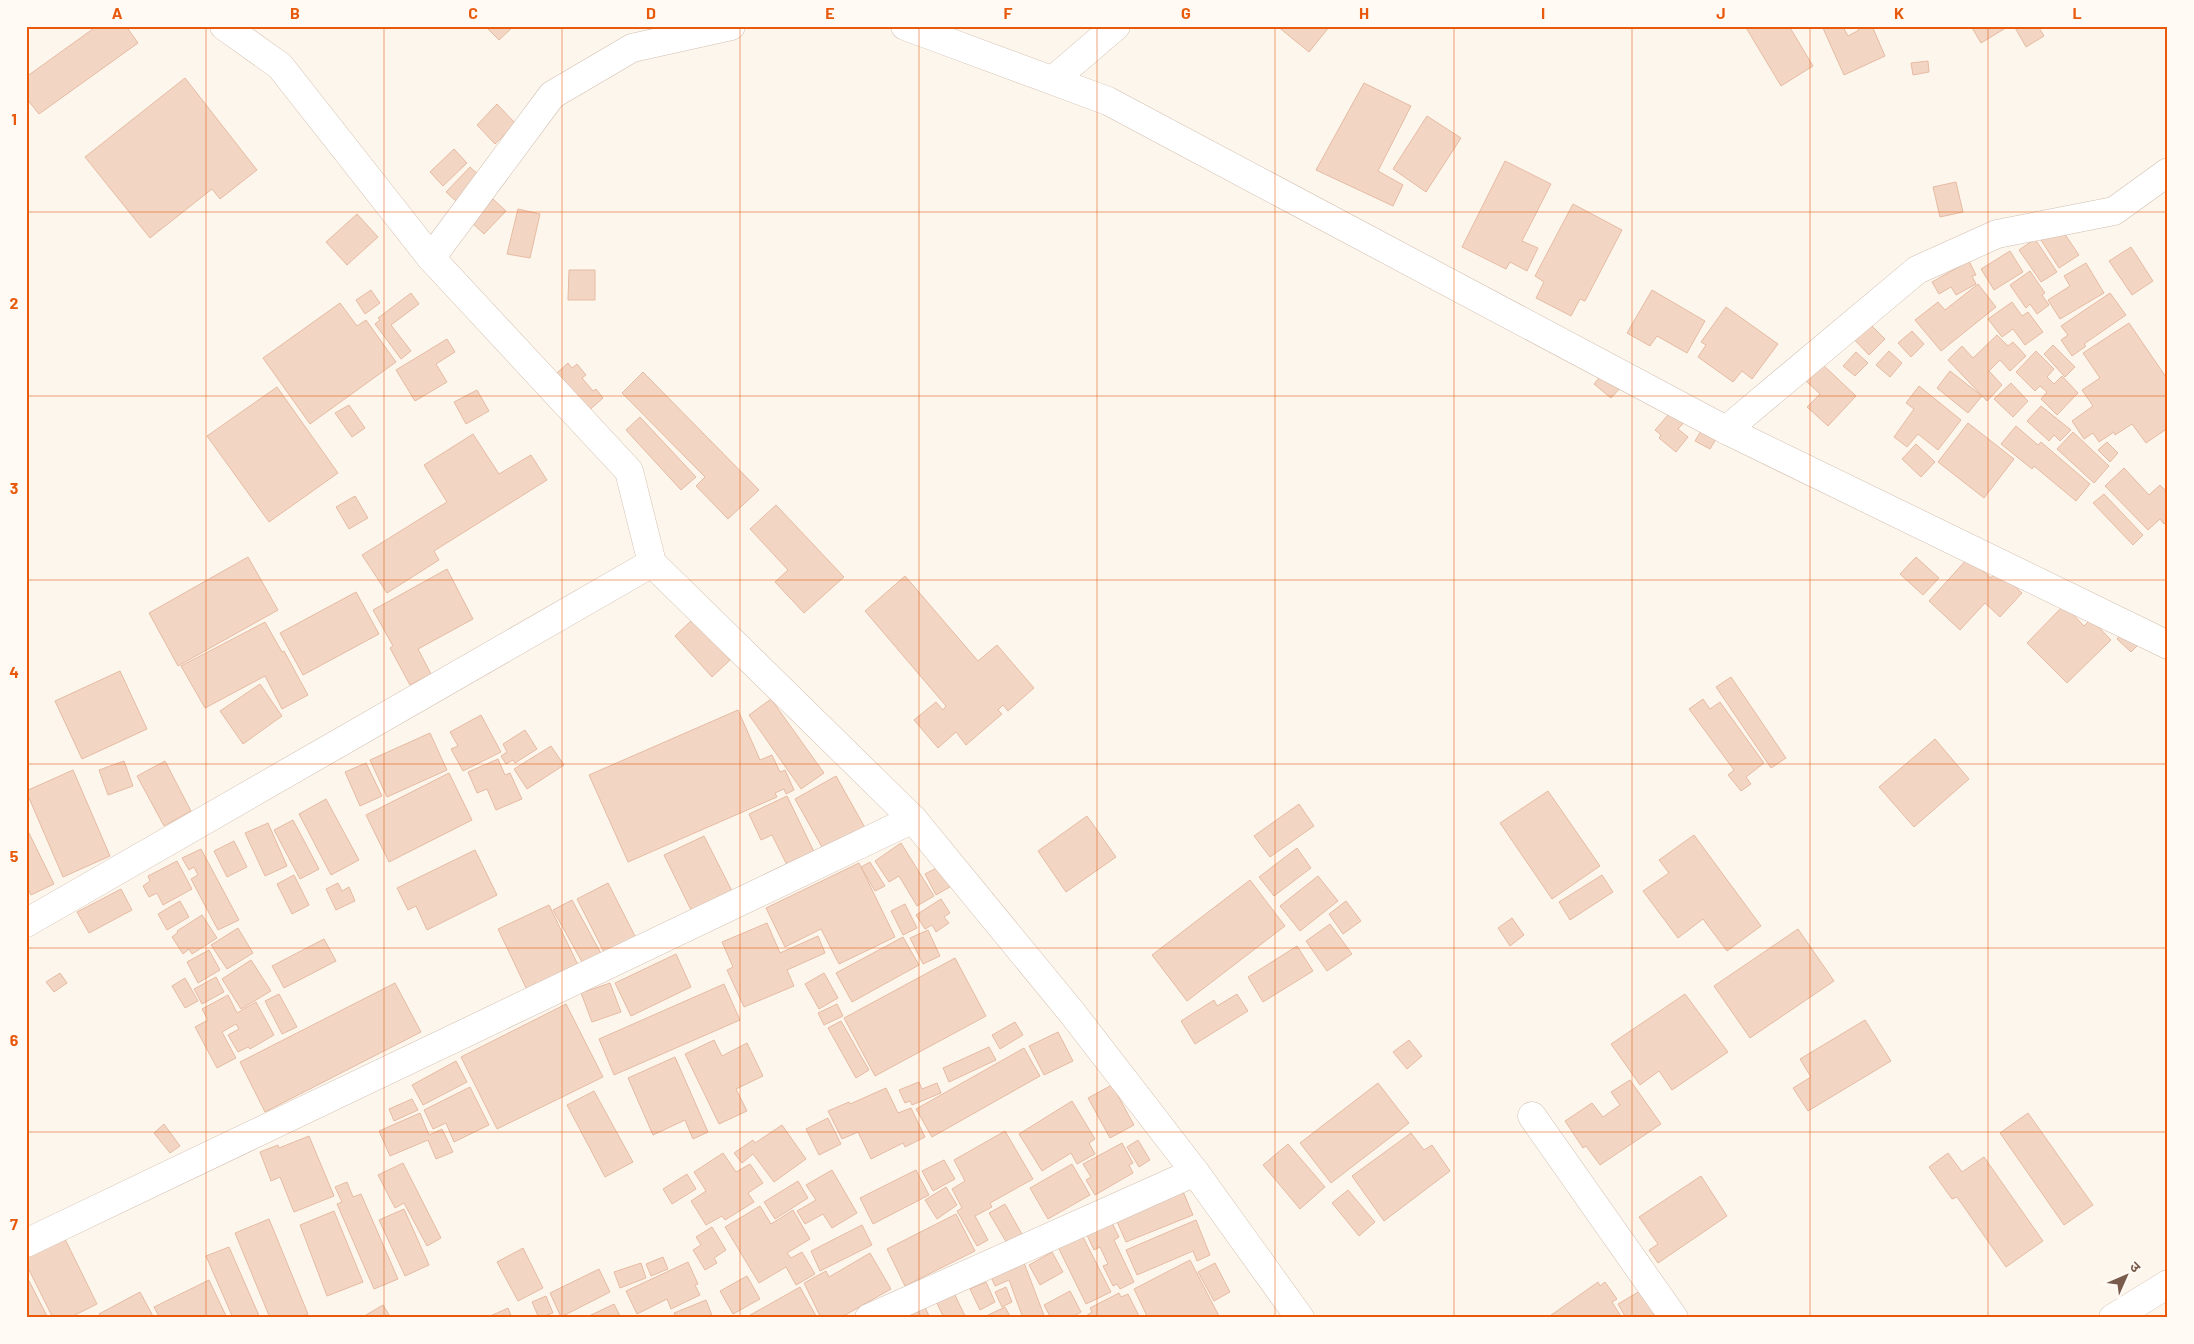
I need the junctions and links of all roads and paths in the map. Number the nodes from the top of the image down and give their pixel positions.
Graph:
1 (224, 26) edge
2 (731, 26) edge
3 (905, 26) edge
4 (1116, 26) edge
5 (1054, 80) junction
6 (2168, 172) edge
7 (432, 258) junction
8 (1726, 430) junction
9 (652, 563) junction
10 (2168, 645) edge
11 (913, 819) junction
12 (26, 923) edge
13 (1532, 1116) dead end
14 (1195, 1172) junction
15 (26, 1243) edge
16 (2168, 1284) edge
17 (869, 1318) edge
18 (1300, 1318) edge
19 (1674, 1318) edge
20 (2113, 1318) edge

1 - 7 street
2 - 7 street
3 - 5 street
4 - 5 street
5 - 8 street
6 - 8 street
7 - 9 street
8 - 10 street
9 - 11 street
9 - 12 street
11 - 14 street
11 - 15 street
13 - 19 street
14 - 17 street
14 - 18 street
16 - 20 street

